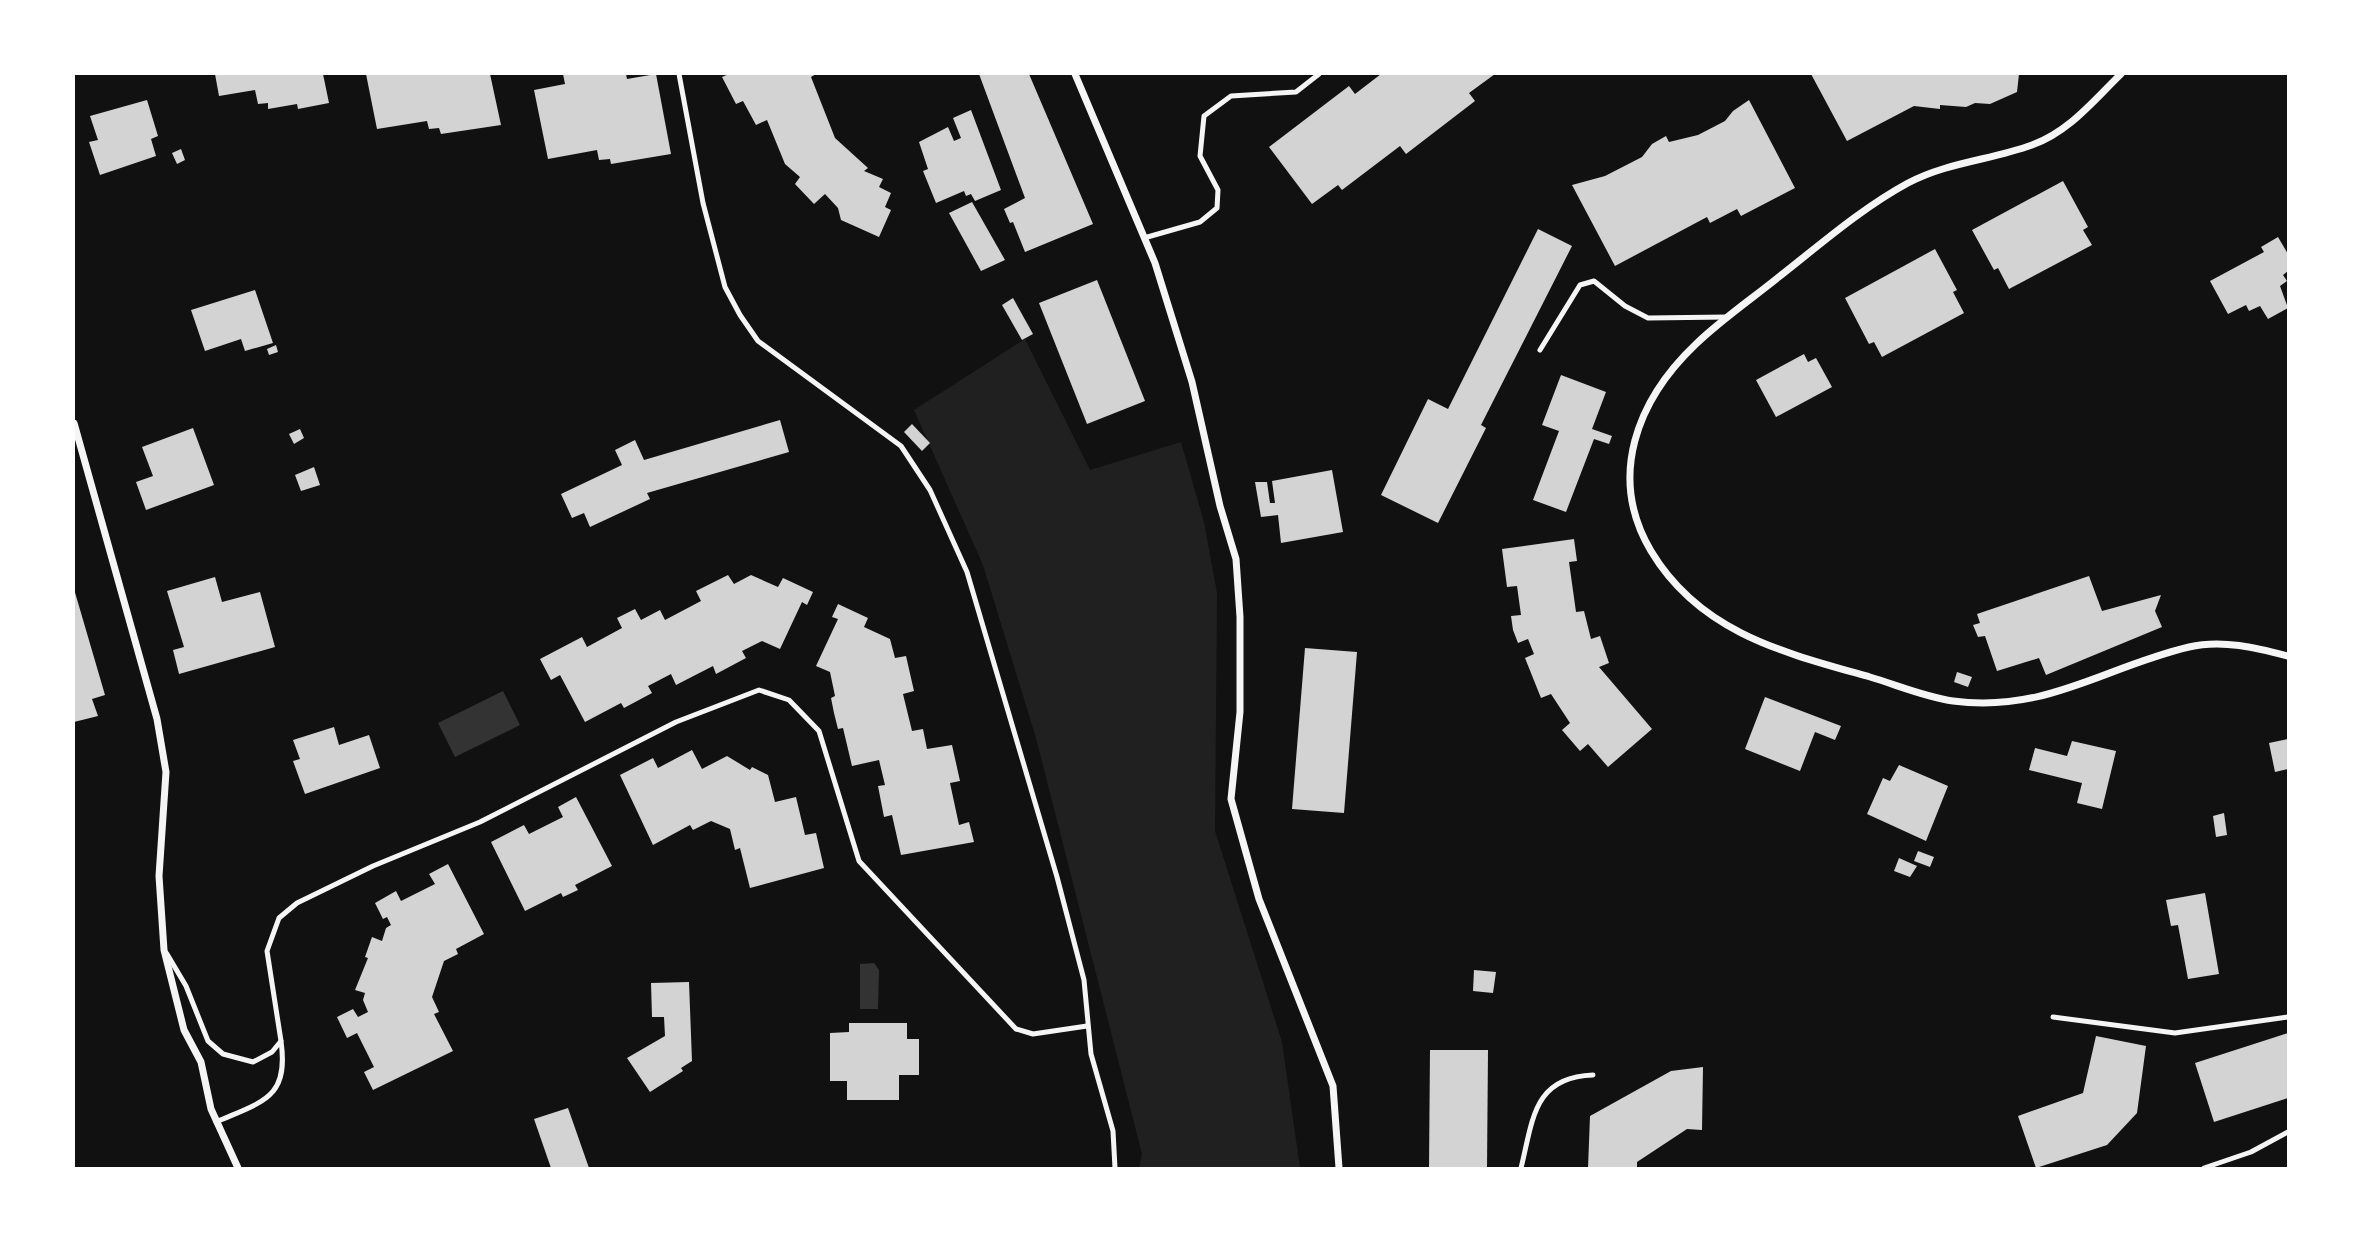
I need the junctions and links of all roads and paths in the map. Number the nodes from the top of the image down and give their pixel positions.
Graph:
1 (679, 74) edge
2 (1075, 74) edge
3 (1319, 74) edge
4 (2121, 74) edge
5 (1144, 238) junction
6 (1730, 317) junction
7 (1540, 350) dead end
8 (74, 423) edge
9 (2288, 656) edge
10 (164, 950) junction
11 (2053, 1017) dead end
12 (2288, 1017) edge
13 (1087, 1026) junction
14 (281, 1041) junction
15 (1593, 1075) dead end
16 (216, 1122) junction
17 (2288, 1132) edge
18 (238, 1168) edge
19 (1115, 1168) edge
20 (1339, 1168) edge
21 (1521, 1168) edge
22 (2204, 1168) edge

1 - 13 lane
2 - 5 street
3 - 5 lane
4 - 6 street
5 - 20 street
6 - 7 lane
6 - 9 street
8 - 10 street
10 - 14 lane
10 - 16 street
11 - 12 lane
13 - 14 lane
13 - 19 lane
14 - 16 lane
15 - 21 lane
16 - 18 street
17 - 22 lane

